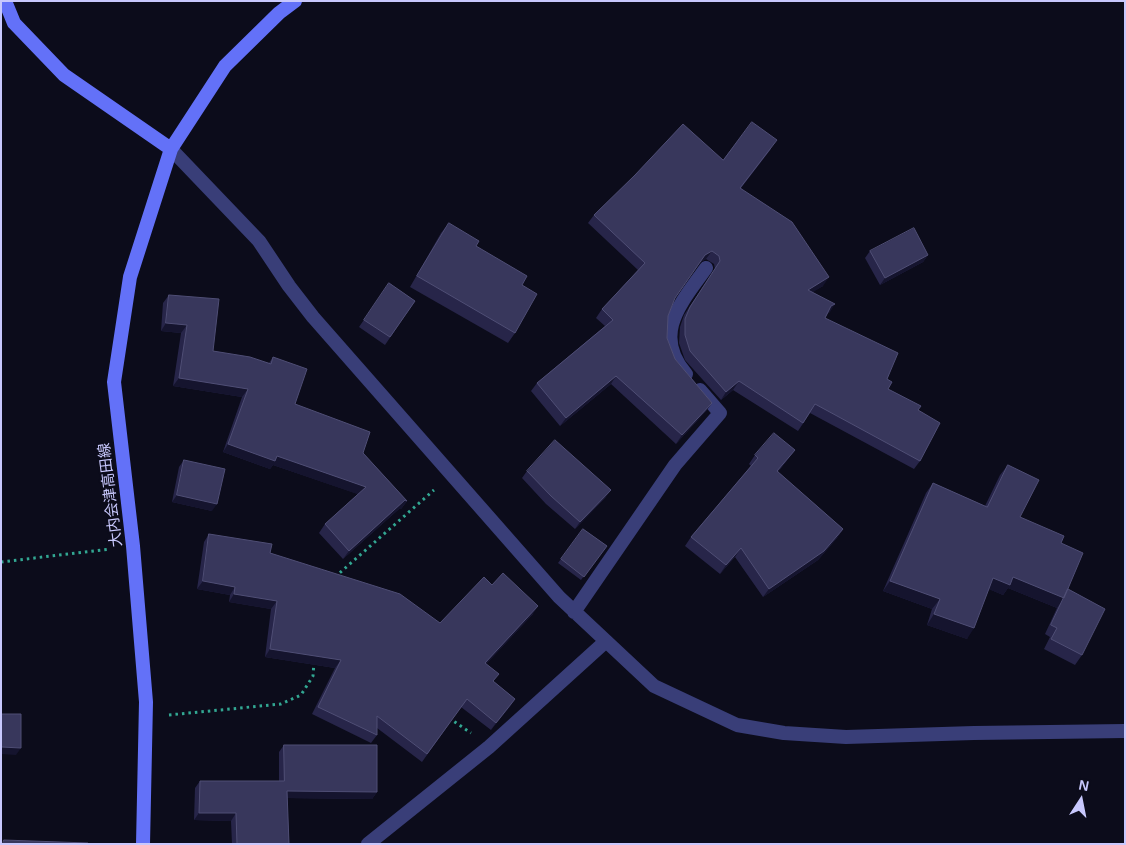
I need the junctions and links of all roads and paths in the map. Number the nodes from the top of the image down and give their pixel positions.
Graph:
1 (5, 1) edge
2 (295, 1) edge
3 (171, 149) junction
4 (706, 268) edge
5 (452, 475) junction
6 (133, 546) junction
7 (1, 562) edge
8 (332, 580) edge
9 (574, 612) junction
10 (605, 642) junction
11 (314, 658) edge
12 (146, 717) junction
13 (449, 717) edge
14 (1125, 731) edge
15 (489, 747) junction
16 (143, 844) edge
17 (368, 844) edge

1 - 3 main road
2 - 3 main road, 大内会津高田線
3 - 5 street
3 - 6 main road, 大内会津高田線
4 - 9 street
5 - 8 path
5 - 9 street
6 - 7 path
6 - 12 main road, 大内会津高田線
9 - 10 street
10 - 14 street
10 - 15 street
11 - 12 path
12 - 16 main road, 大内会津高田線
13 - 15 path
15 - 17 street

